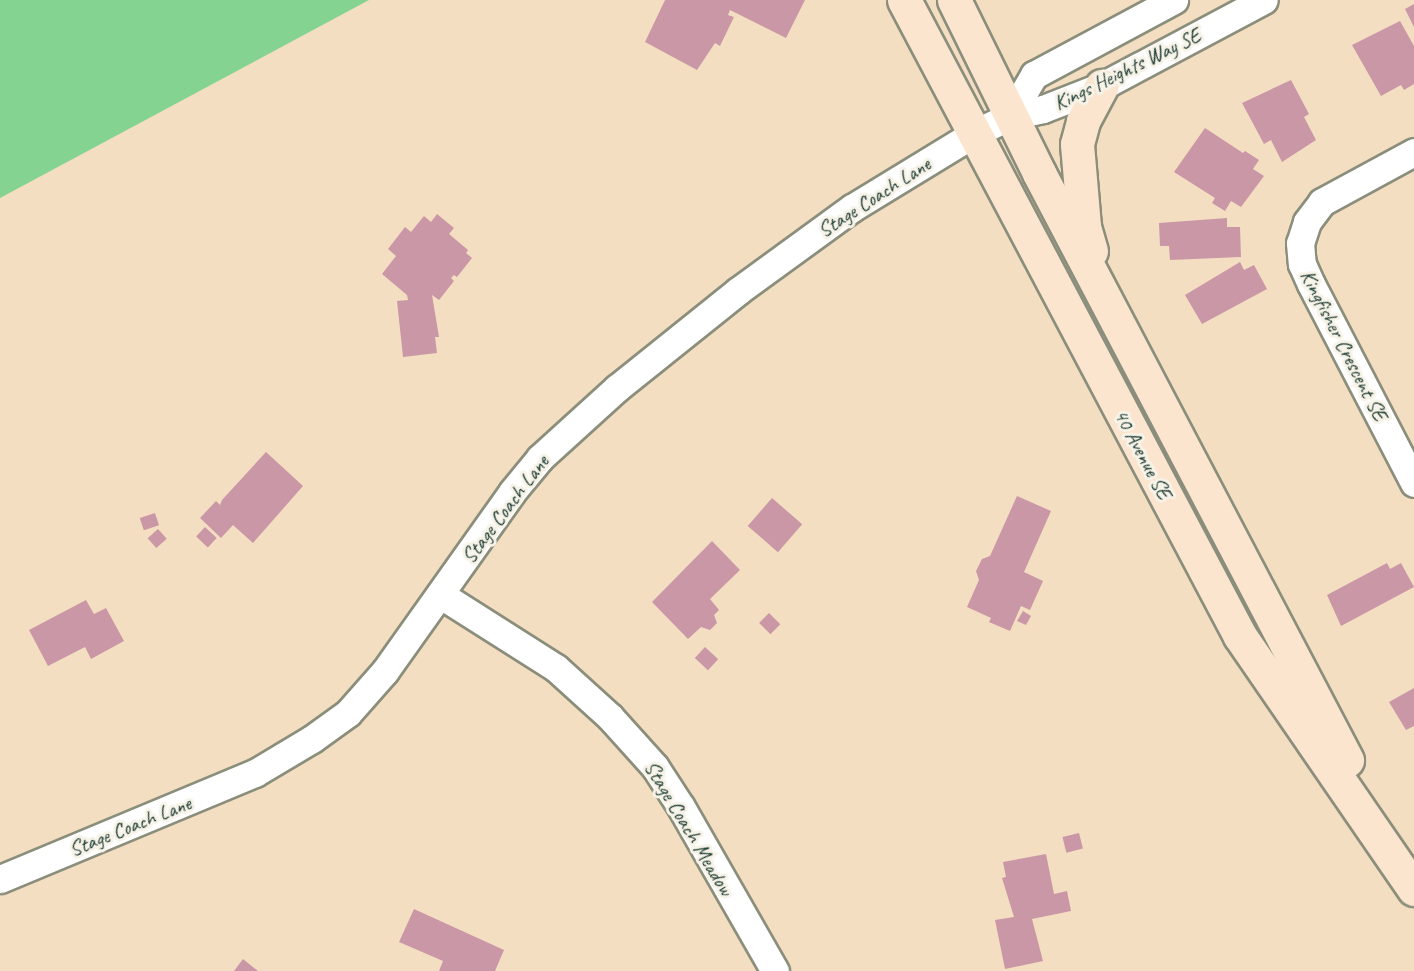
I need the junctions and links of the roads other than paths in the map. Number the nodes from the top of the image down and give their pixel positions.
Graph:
1 (904, 0) edge
2 (954, 0) edge
3 (1174, 0) edge
4 (1264, 0) edge
5 (1102, 86) junction
6 (1010, 116) junction
7 (973, 134) junction
8 (1414, 152) edge
9 (1103, 296) junction
10 (1414, 483) edge
11 (441, 595) junction
12 (0, 879) edge
13 (1414, 889) edge
14 (775, 971) edge

1 - 7 street, 40 Avenue SE
2 - 6 street, 40 Avenue SE
3 - 6 street, Kings Heights Way SE
4 - 5 street, Kings Heights Way SE
5 - 6 street, Kings Heights Way SE
5 - 9 street
6 - 7 street, Stage Coach Lane
6 - 9 street, 40 Avenue SE
7 - 11 street, Stage Coach Lane
7 - 13 street, 40 Avenue SE
8 - 10 street, Kingfisher Crescent SE
9 - 13 street, 40 Avenue SE
11 - 12 street, Stage Coach Lane
11 - 14 street, Stage Coach Meadow

